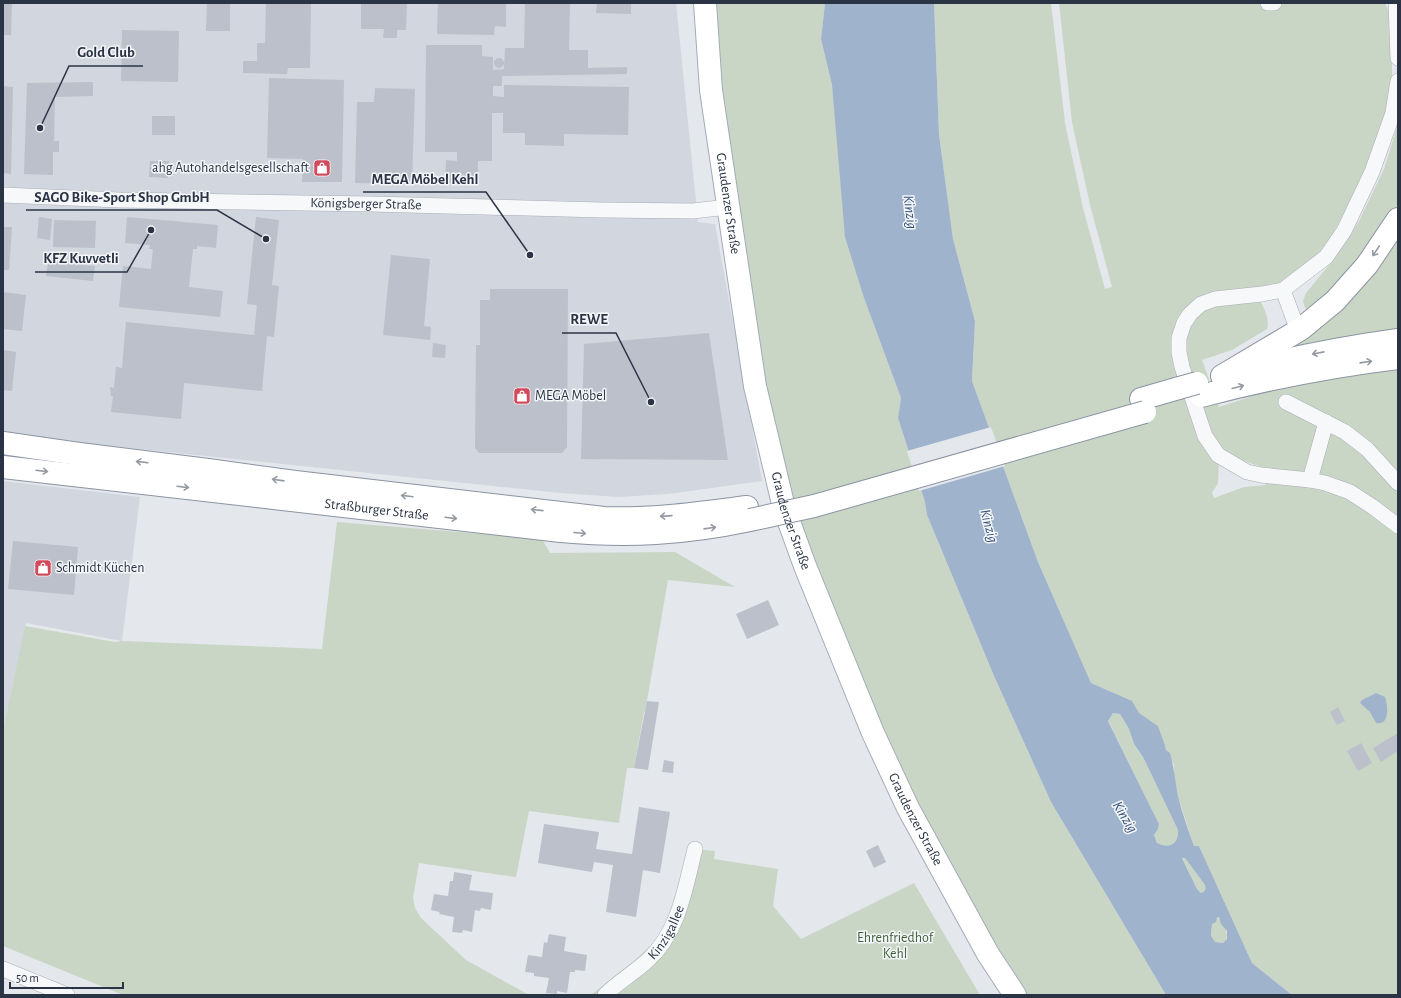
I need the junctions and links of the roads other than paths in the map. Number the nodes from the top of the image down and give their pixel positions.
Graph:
1 (705, 3) edge
2 (1268, 3) edge
3 (1274, 3) edge
4 (1395, 4) edge
5 (1398, 58) edge
6 (1398, 81) edge
7 (3, 195) edge
8 (728, 207) junction
9 (1398, 219) edge
10 (1283, 290) junction
11 (1300, 329) junction
12 (1398, 340) edge
13 (1398, 358) edge
14 (1222, 376) junction
15 (1190, 392) junction
16 (1286, 402) dead end
17 (1326, 422) junction
18 (3, 443) edge
19 (3, 467) edge
20 (1310, 480) junction
21 (1398, 482) edge
22 (748, 513) junction
23 (1398, 526) edge
24 (695, 848) dead end
25 (3, 969) edge
26 (67, 995) edge
27 (605, 995) edge
28 (1014, 995) edge

1 - 8 main road, Graudenzer Straße
2 - 3 street
4 - 5 street
6 - 10 street
7 - 8 street, Königsberger Straße
8 - 28 main road, Graudenzer Straße
9 -> 11 main road
10 - 11 street
10 - 20 street
11 - 14 main road
12 -> 14 main road
15 -> 13 main road
14 - 15 main road
15 - 22 main road
16 - 17 street
17 - 20 street
17 - 21 street
22 -> 18 main road, Straßburger Straße
19 -> 22 main road, Straßburger Straße
20 - 23 street
24 - 27 street, Kinzigallee
25 - 26 street

